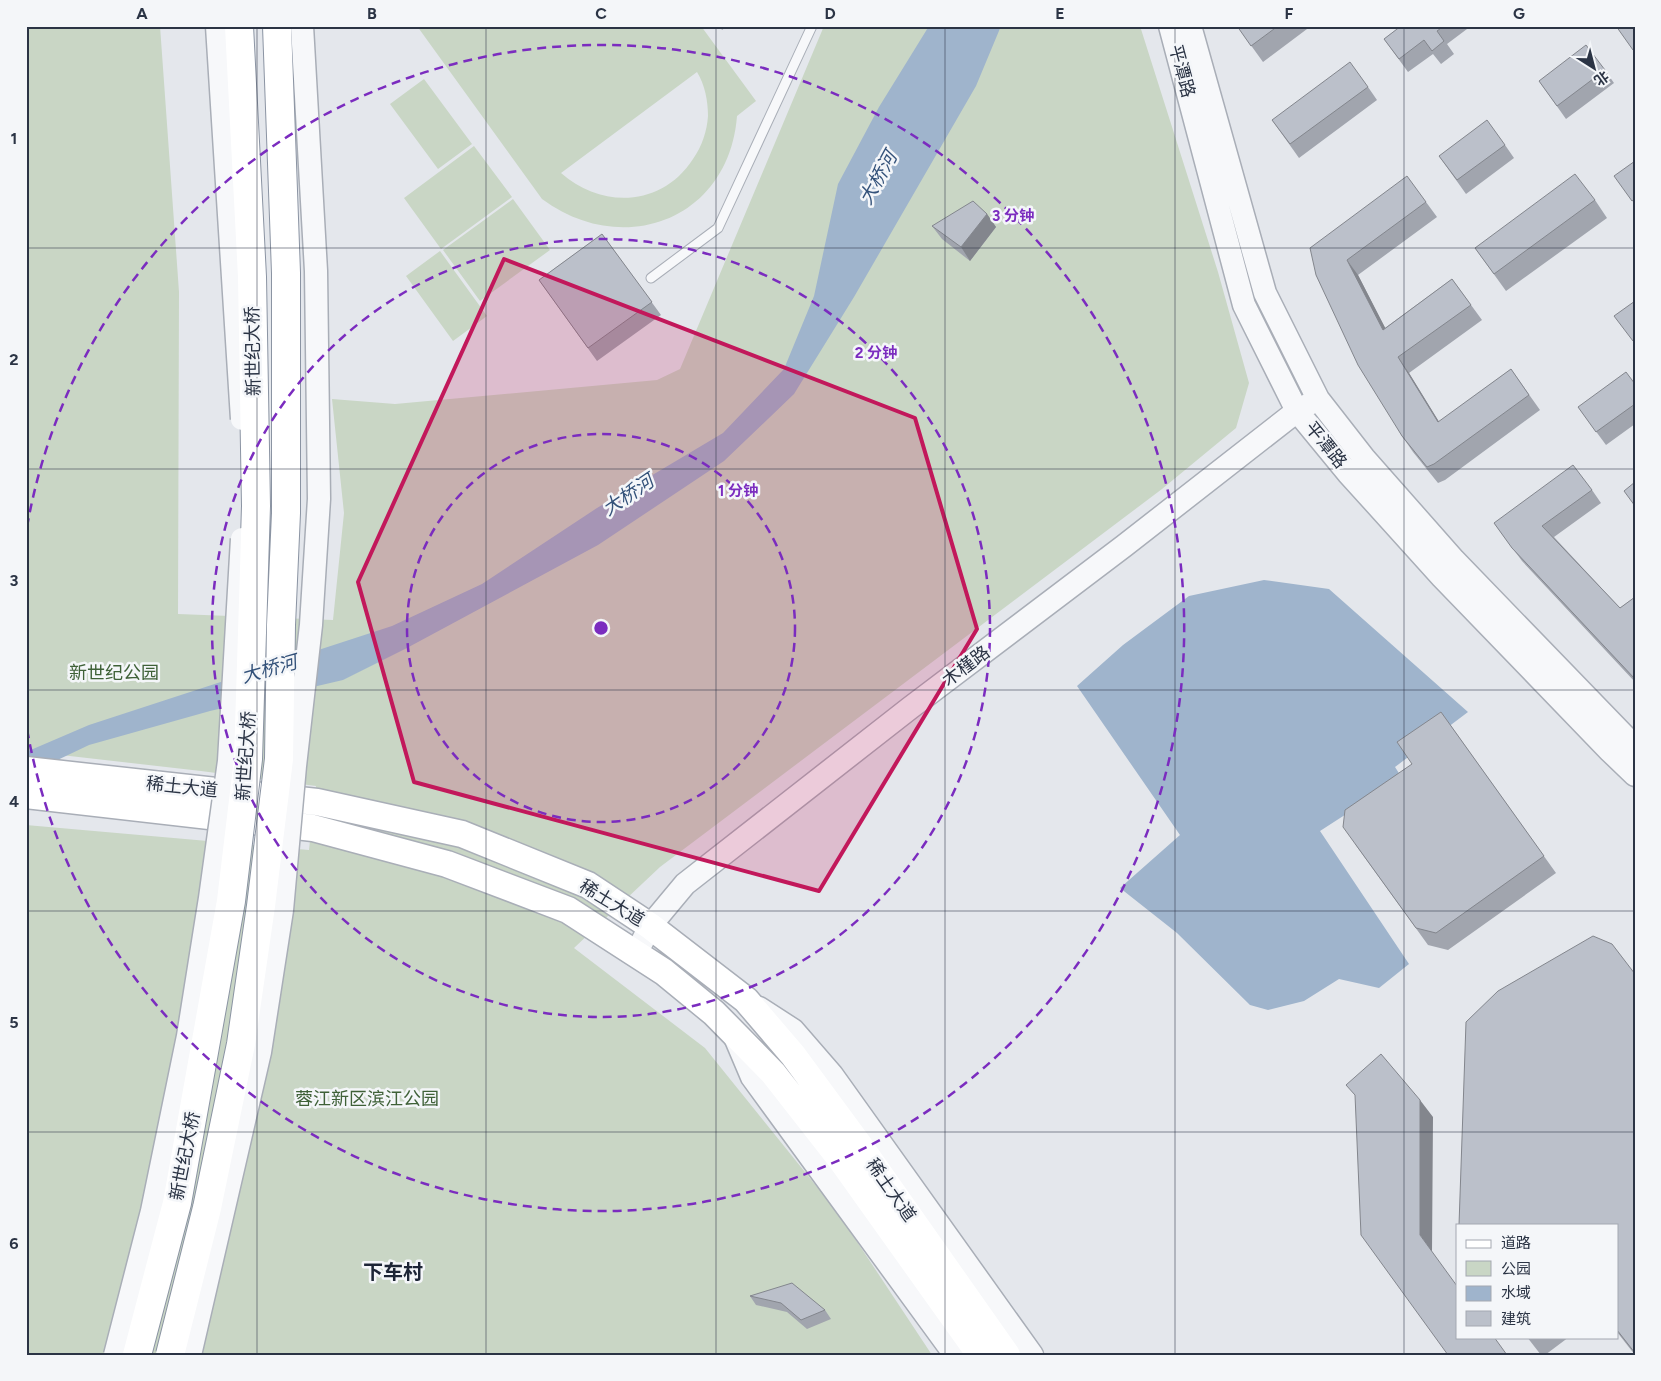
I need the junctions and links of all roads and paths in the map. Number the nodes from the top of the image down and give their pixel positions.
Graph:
1 (217, 26) edge
2 (239, 26) edge
3 (277, 26) edge
4 (302, 26) edge
5 (812, 26) edge
6 (1170, 26) edge
7 (1190, 26) edge
8 (651, 278) dead end
9 (1318, 399) junction
10 (1297, 411) junction
11 (1635, 747) edge
12 (26, 770) edge
13 (1635, 774) edge
14 (26, 795) edge
15 (650, 926) junction
16 (636, 954) junction
17 (746, 1000) junction
18 (733, 1032) junction
19 (114, 1355) edge
20 (138, 1355) edge
21 (170, 1355) edge
22 (190, 1355) edge
23 (955, 1355) edge
24 (980, 1355) edge
25 (1007, 1355) edge
26 (1032, 1355) edge

1 - 19 street, bridge
2 - 20 highway, 新世纪大桥, bridge
3 - 21 highway, 新世纪大桥, bridge
4 - 22 street, bridge
5 - 8 lane
6 - 10 street, 平潭路
7 - 9 street, 平潭路
9 - 10 street, 木槿路
9 - 11 street, 平潭路
10 - 13 street, 平潭路
10 - 15 street, 木槿路
12 - 15 main road, 稀土大道
14 - 16 main road, 稀土大道
15 - 16 street, 木槿路
15 - 17 main road, 稀土大道
16 - 18 main road, 稀土大道
17 - 25 main road, 稀土大道
17 - 26 street
18 - 23 street
18 - 24 main road, 稀土大道

